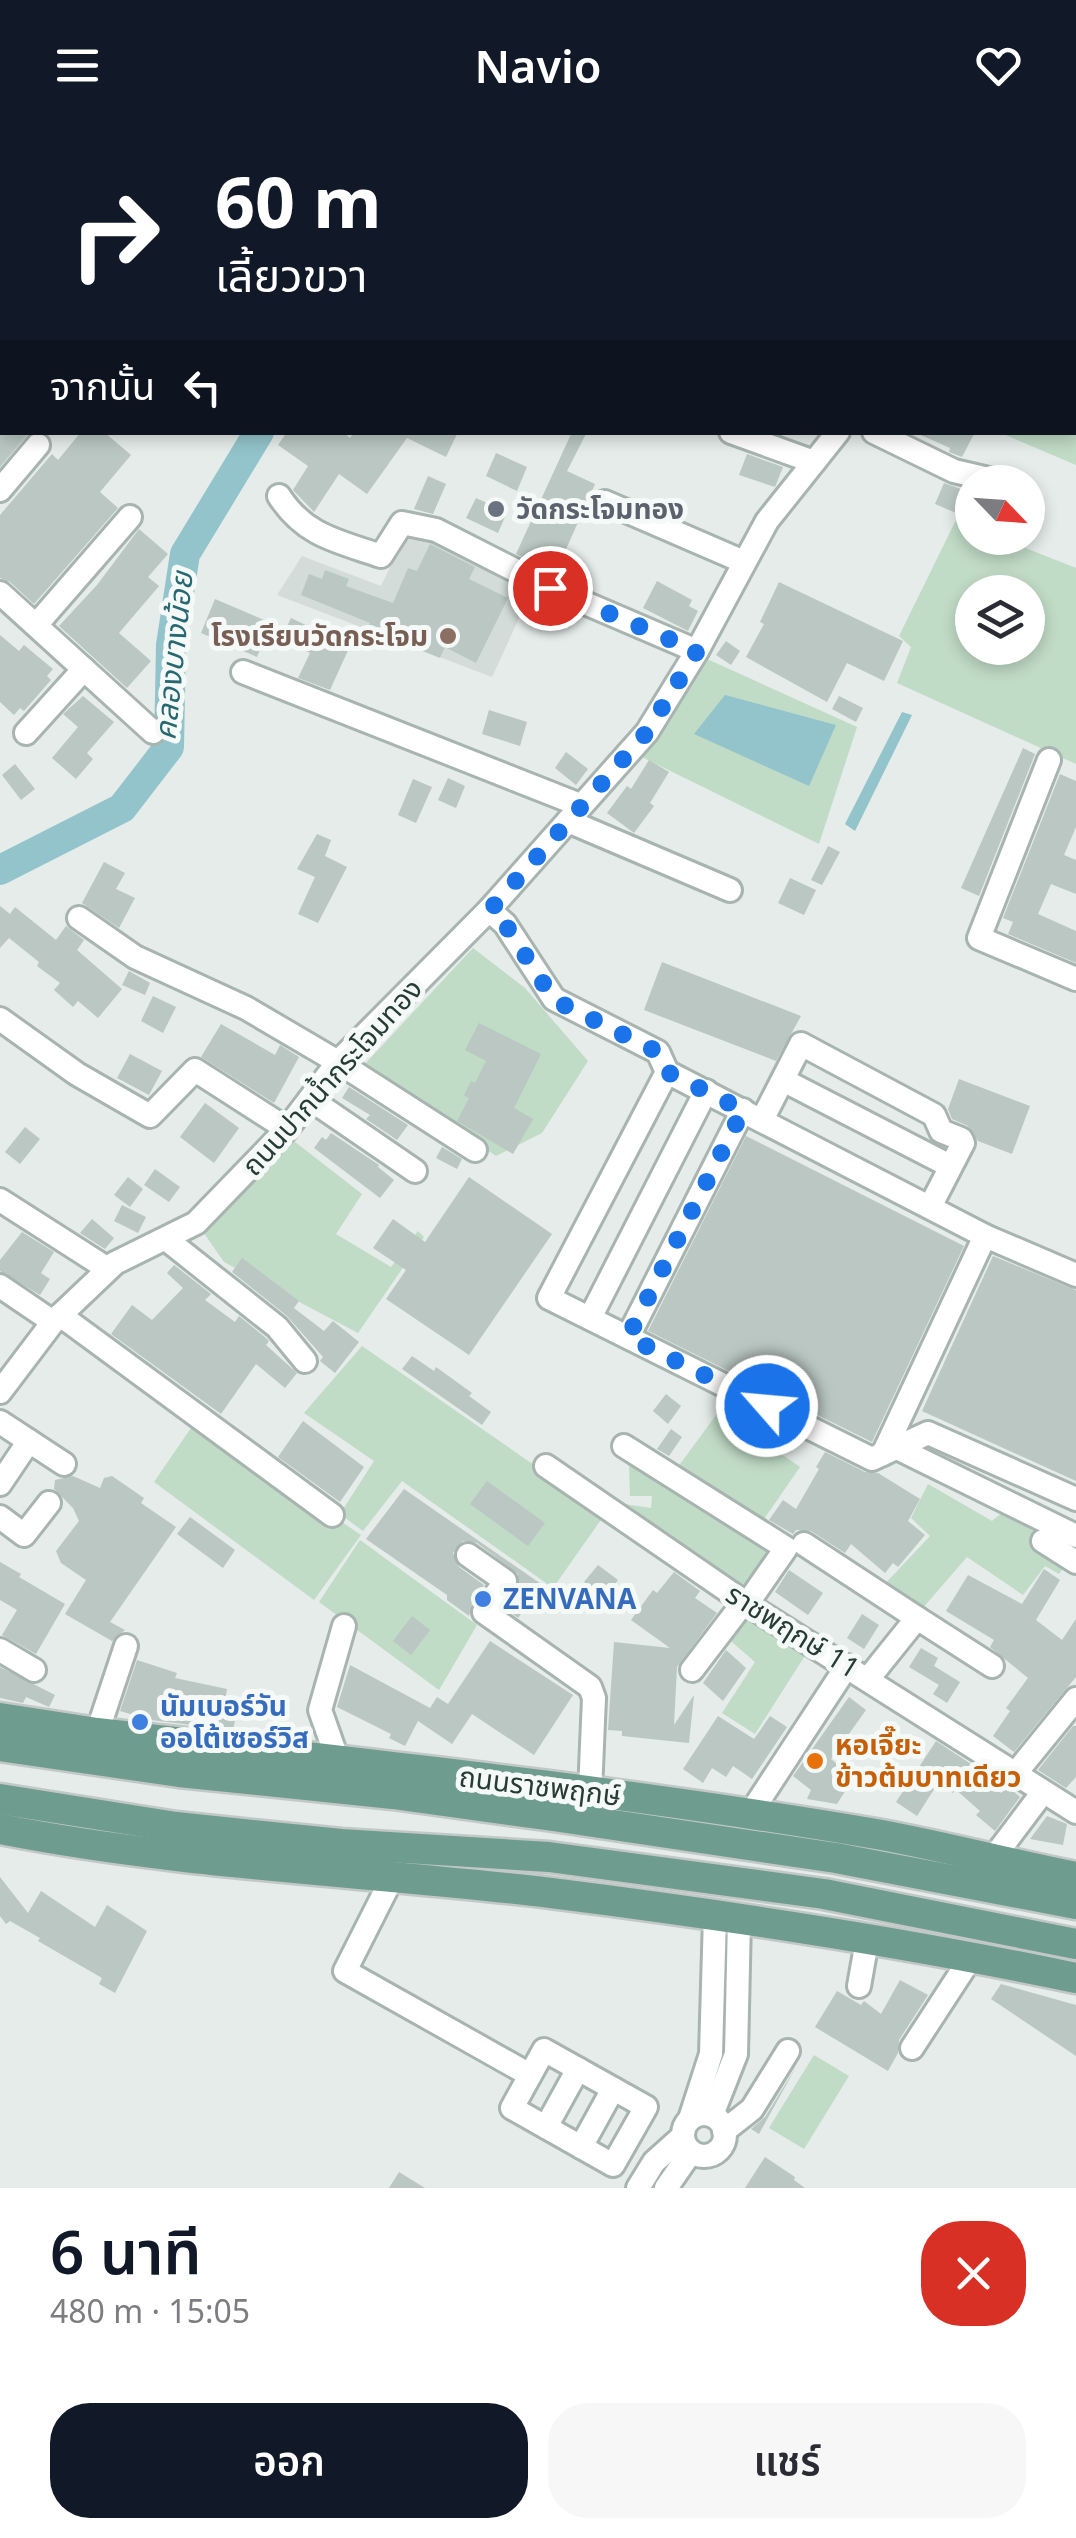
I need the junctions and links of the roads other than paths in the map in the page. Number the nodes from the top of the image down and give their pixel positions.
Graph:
1 (740, 435) edge
2 (835, 435) edge
3 (880, 435) edge
4 (38, 445) dead end
5 (808, 459) junction
6 (955, 471) edge
7 (0, 490) edge
8 (279, 496) dead end
9 (605, 502) dead end
10 (130, 517) dead end
11 (744, 562) junction
12 (0, 593) edge
13 (37, 624) junction
14 (697, 651) junction
15 (84, 669) junction
16 (244, 672) dead end
17 (153, 732) dead end
18 (26, 734) dead end
19 (1048, 760) dead end
20 (574, 813) junction
21 (730, 890) dead end
22 (490, 910) junction
23 (80, 918) dead end
24 (1076, 979) edge
25 (0, 1019) edge
26 (338, 1062) junction
27 (667, 1072) junction
28 (783, 1080) junction
29 (706, 1092) junction
30 (310, 1099) junction
31 (752, 1115) junction
32 (287, 1130) junction
33 (475, 1150) dead end
34 (950, 1166) junction
35 (414, 1171) dead end
36 (0, 1200) edge
37 (930, 1206) junction
38 (985, 1236) junction
39 (166, 1239) junction
40 (108, 1269) junction
41 (1076, 1276) edge
42 (0, 1286) edge
43 (56, 1318) junction
44 (590, 1318) junction
45 (628, 1337) junction
46 (305, 1360) dead end
47 (3, 1380) edge
48 (0, 1422) edge
49 (28, 1441) junction
50 (624, 1446) dead end
51 (890, 1451) junction
52 (64, 1464) dead end
53 (546, 1466) dead end
54 (0, 1484) edge
55 (1076, 1499) edge
56 (50, 1503) dead end
57 (332, 1515) dead end
58 (0, 1516) edge
59 (1076, 1536) edge
60 (1043, 1541) dead end
61 (804, 1544) dead end
62 (468, 1555) dead end
63 (1076, 1562) edge
64 (746, 1603) junction
65 (917, 1618) junction
66 (344, 1626) dead end
67 (126, 1646) dead end
68 (0, 1650) edge
69 (992, 1666) dead end
70 (34, 1670) dead end
71 (692, 1670) dead end
72 (857, 1672) junction
73 (1076, 1699) edge
74 (0, 1718) edge
75 (96, 1733) junction
76 (0, 1746) edge
77 (338, 1761) junction
78 (1015, 1774) junction
79 (590, 1792) junction
80 (1042, 1792) junction
81 (0, 1800) edge
82 (1075, 1809) edge
83 (750, 1814) junction
84 (0, 1822) edge
85 (176, 1828) junction
86 (0, 1829) edge
87 (996, 1862) junction
88 (392, 1878) junction
89 (1076, 1880) edge
90 (1076, 1904) edge
91 (727, 1918) junction
92 (868, 1941) junction
93 (1076, 1944) edge
94 (972, 1956) junction
95 (1076, 1969) edge
96 (1076, 1978) edge
97 (859, 1986) dead end
98 (912, 2048) dead end
99 (788, 2051) dead end
100 (578, 2069) junction
101 (530, 2076) junction
102 (613, 2088) junction
103 (546, 2127) junction
104 (700, 2131) junction
105 (581, 2147) junction
106 (638, 2188) edge
107 (666, 2188) edge

1 - 5 street
2 - 5 street, ถนนปากน้ำกระโจมทอง
3 - 6 street
4 - 7 street
5 - 11 street, ถนนปากน้ำกระโจมทอง
8 - 14 street
9 - 11 street
10 - 13 street
11 - 14 street, ถนนปากน้ำกระโจมทอง
12 - 13 street
13 - 15 street
14 - 20 street, ถนนปากน้ำกระโจมทอง
15 - 17 street
15 - 18 street
16 - 20 street
19 - 24 street
20 - 21 street
20 - 22 street, ถนนปากน้ำกระโจมทอง
22 - 26 street, ถนนปากน้ำกระโจมทอง
22 - 27 street
23 - 26 street
25 - 32 street
26 - 30 street, ถนนปากน้ำกระโจมทอง
26 - 33 street
27 - 29 street
27 - 44 street
28 - 31 street
28 - 34 street
28 - 34 street
29 - 31 street
29 - 44 street
30 - 32 street, ถนนปากน้ำกระโจมทอง
30 - 35 street
31 - 37 street
31 - 45 street
32 - 39 street, ถนนปากน้ำกระโจมทอง
34 - 37 street
36 - 40 street
37 - 38 street
38 - 41 street
38 - 51 street
39 - 40 street, ถนนปากน้ำกระโจมทอง
39 - 46 street
40 - 43 street, ถนนปากน้ำกระโจมทอง
42 - 43 street
43 - 47 street, ถนนปากน้ำกระโจมทอง
43 - 57 street
44 - 45 street
45 - 51 street
48 - 49 street
49 - 52 street
49 - 54 street
50 - 64 street
51 - 55 street
51 - 59 street
53 - 64 street, ราชพฤกษ์ 11
56 - 58 street
60 - 63 street
61 - 65 street
62 - 79 street
64 - 71 street
64 - 72 street, ราชพฤกษ์ 11
65 - 69 street
65 - 72 street
66 - 77 street
67 - 75 street
68 - 70 street
72 - 78 street, ราชพฤกษ์ 11
72 - 83 street
73 - 78 street
74 - 75 main road, ถนนราชพฤกษ์
75 - 77 main road, ถนนราชพฤกษ์
76 - 90 main road, ถนนราชพฤกษ์
77 - 79 main road, ถนนราชพฤกษ์
78 - 80 street, ราชพฤกษ์ 11
79 - 83 main road, ถนนราชพฤกษ์
80 - 82 street, ราชพฤกษ์ 11
80 - 87 street
81 - 85 main road
83 - 87 main road, ถนนราชพฤกษ์
84 - 85 main road
85 - 93 main road
86 - 88 main road
87 - 89 main road, ถนนราชพฤกษ์
88 - 91 main road
88 - 101 street
91 - 92 main road
91 - 104 street
92 - 94 main road
92 - 97 street
94 - 95 main road
94 - 96 main road
94 - 98 street
99 - 104 street
100 - 101 street
100 - 102 street
100 - 103 street
101 - 103 street
102 - 105 street
102 - 105 street
103 - 105 street
104 - 106 street
104 - 107 street

